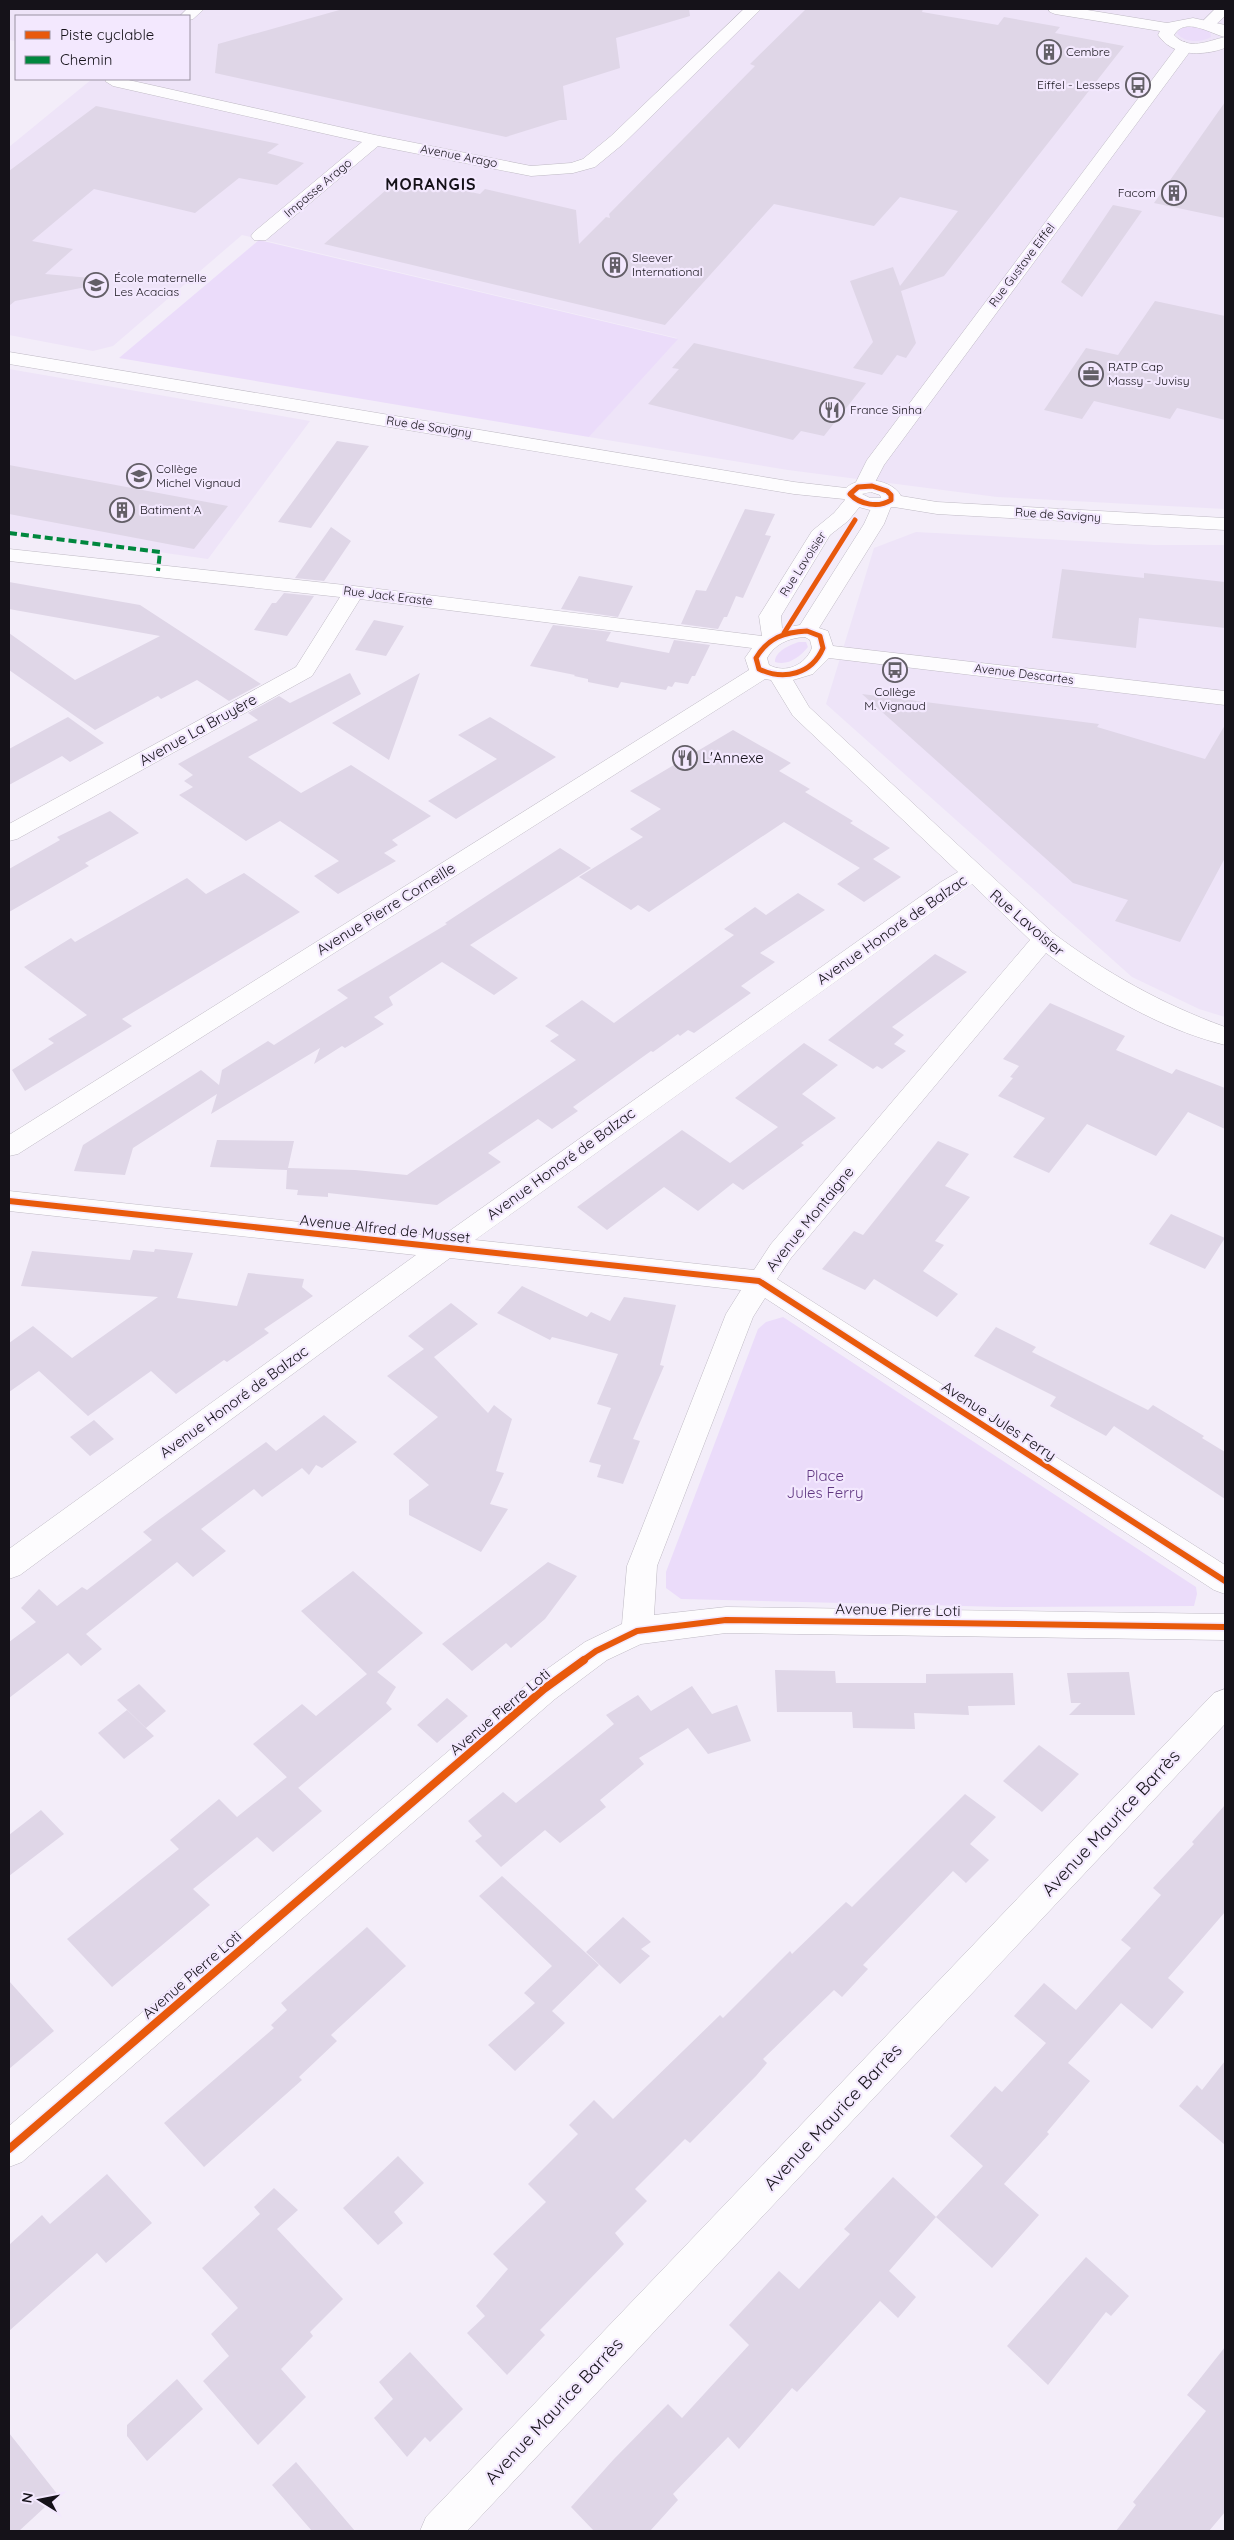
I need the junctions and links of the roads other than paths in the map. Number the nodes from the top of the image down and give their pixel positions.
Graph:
1 (752, 9) edge
2 (1056, 9) edge
3 (1224, 9) edge
4 (1208, 24) junction
5 (1169, 28) junction
6 (1225, 32) edge
7 (1225, 42) edge
8 (1186, 47) junction
9 (114, 80) edge
10 (375, 140) junction
11 (260, 236) dead end
12 (9, 358) edge
13 (856, 493) junction
14 (887, 502) junction
15 (1225, 524) edge
16 (9, 555) edge
17 (354, 592) junction
18 (807, 631) junction
19 (770, 641) junction
20 (822, 652) junction
21 (771, 674) junction
22 (1225, 698) edge
23 (9, 834) edge
24 (972, 874) junction
25 (1044, 940) junction
26 (1225, 1036) edge
27 (9, 1147) edge
28 (9, 1201) edge
29 (445, 1248) junction
30 (760, 1282) junction
31 (9, 1566) edge
32 (1225, 1582) edge
33 (1225, 1627) edge
34 (637, 1631) junction
35 (1225, 1703) edge
36 (9, 2149) edge
37 (440, 2531) edge

1 - 10 street, Avenue Arago
2 - 5 street
3 - 4 street
4 - 5 street
4 - 6 street
5 - 8 street
7 - 8 street
8 - 13 street, Rue Gustave Eiffel
9 - 10 street, Avenue Arago
10 - 11 street, Impasse Arago
12 - 13 street, Rue de Savigny
13 - 14 street, Rue de Savigny
13 - 19 street, Rue Lavoisier
14 - 15 street, Rue de Savigny
14 - 18 street
16 - 17 street, Rue Jack Eraste
17 - 19 street, Rue Jack Eraste
17 - 23 street, Avenue La Bruyère
18 - 19 street
18 - 20 street
19 - 21 street
20 - 21 street
20 - 22 street, Avenue Descartes
21 - 24 street, Rue Lavoisier
21 - 27 street, Avenue Pierre Corneille
24 - 25 street, Rue Lavoisier
24 - 29 street, Avenue Honoré de Balzac
25 - 26 street, Rue Lavoisier
25 - 30 street, Avenue Montaigne
28 - 29 street, Avenue Alfred de Musset
29 - 30 street, Avenue Alfred de Musset
29 - 31 street, Avenue Honoré de Balzac
30 - 32 street, Avenue Jules Ferry
30 - 34 street, Avenue Montaigne
33 - 34 street, Avenue Pierre Loti
34 - 36 street, Avenue Pierre Loti
35 - 37 street, Avenue Maurice Barrès

